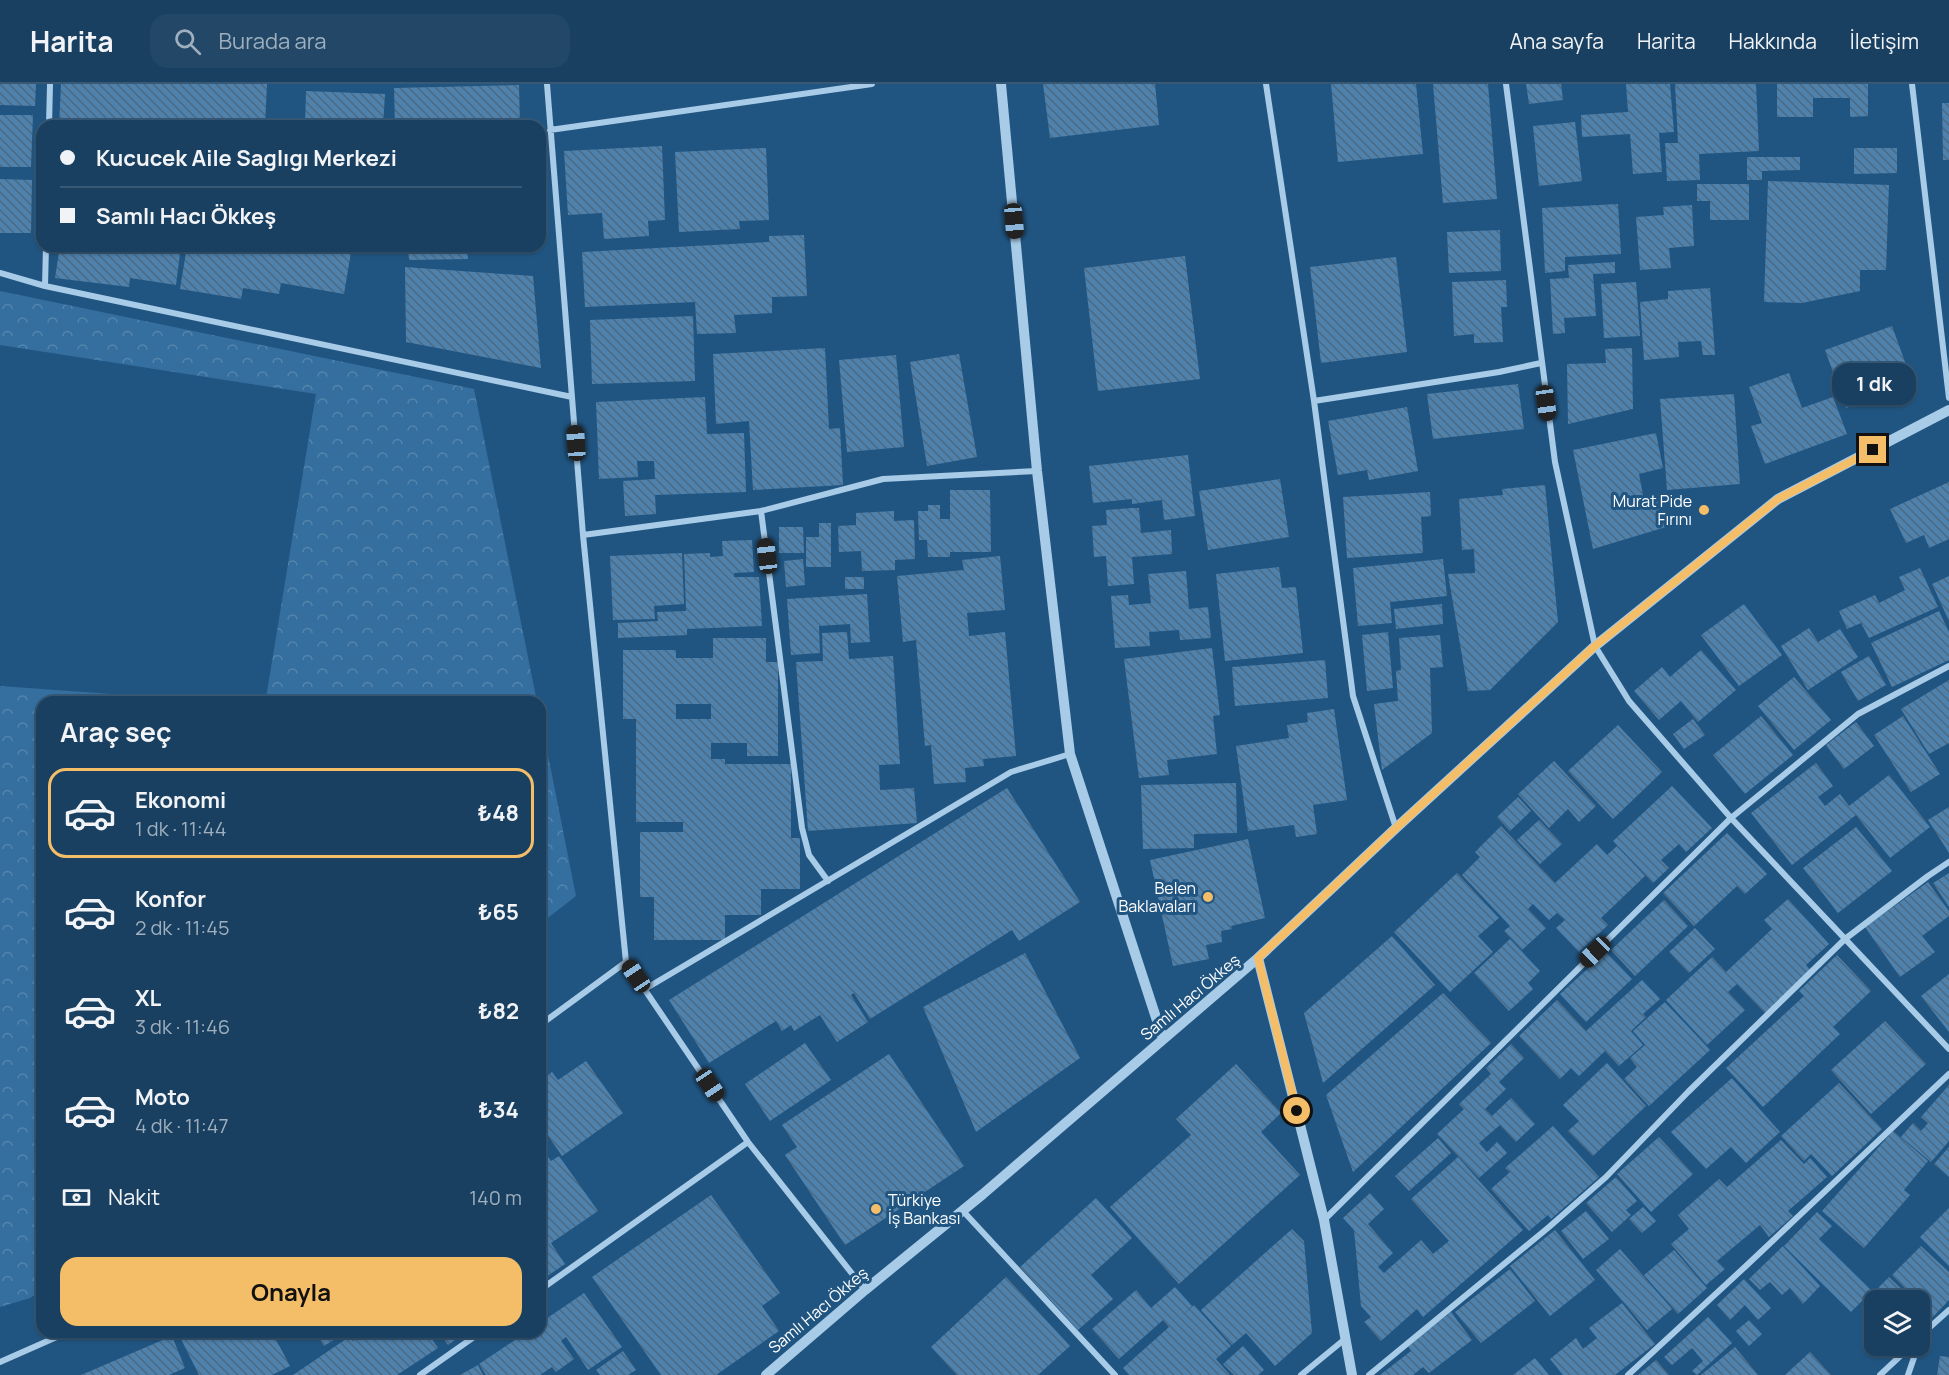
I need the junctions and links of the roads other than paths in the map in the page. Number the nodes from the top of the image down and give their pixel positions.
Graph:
1 (50, 84) edge
2 (547, 84) edge
3 (872, 84) edge
4 (1001, 84) edge
5 (1266, 84) edge
6 (1506, 84) edge
7 (1912, 84) edge
8 (49, 120) edge
9 (550, 130) junction
10 (46, 252) edge
11 (0, 273) edge
12 (45, 286) junction
13 (1541, 363) junction
14 (572, 397) junction
15 (1949, 398) edge
16 (1314, 401) junction
17 (1949, 410) edge
18 (1037, 471) junction
19 (761, 511) junction
20 (583, 535) junction
21 (1595, 646) junction
22 (1949, 666) edge
23 (1070, 754) junction
24 (1731, 818) junction
25 (1396, 828) junction
26 (1949, 862) edge
27 (828, 881) junction
28 (1845, 939) junction
29 (1258, 958) junction
30 (626, 962) junction
31 (645, 989) junction
32 (546, 1021) edge
33 (1163, 1040) junction
34 (1949, 1049) edge
35 (1949, 1074) edge
36 (748, 1143) junction
37 (963, 1211) junction
38 (1324, 1220) junction
39 (546, 1286) edge
40 (865, 1290) junction
41 (1949, 1310) edge
42 (1930, 1328) edge
43 (54, 1338) edge
44 (472, 1338) edge
45 (1346, 1338) junction
46 (1900, 1356) edge
47 (1915, 1356) edge
48 (0, 1362) edge
49 (420, 1375) edge
50 (766, 1375) edge
51 (1115, 1375) edge
52 (1301, 1375) edge
53 (1352, 1375) edge
54 (1369, 1375) edge
55 (1628, 1375) edge
56 (1880, 1375) edge
57 (1908, 1375) edge

1 - 8 street
2 - 9 street
3 - 9 street
4 - 18 street
5 - 16 street
6 - 13 street
7 - 15 street
9 - 14 street
10 - 12 street
11 - 12 street
12 - 14 street
13 - 16 street
13 - 21 street
14 - 20 street
16 - 25 street
17 - 21 street, Samlı Hacı Ökkeş
18 - 19 street
18 - 23 street
19 - 20 street
19 - 27 street
20 - 30 street
21 - 24 street
21 - 25 street, Samlı Hacı Ökkeş
22 - 24 street
23 - 27 street
23 - 33 street
24 - 28 street
24 - 38 street
25 - 29 street, Samlı Hacı Ökkeş
26 - 28 street
27 - 31 street
28 - 34 street
28 - 54 street
29 - 33 street, Samlı Hacı Ökkeş
29 - 38 street
30 - 31 street
30 - 32 street
31 - 36 street
33 - 37 street, Samlı Hacı Ökkeş
35 - 55 street
36 - 39 street
36 - 40 street
37 - 40 street, Samlı Hacı Ökkeş
37 - 51 street
38 - 45 street
40 - 50 street, Samlı Hacı Ökkeş
41 - 42 street
43 - 48 street
44 - 49 street
45 - 52 street
45 - 53 street
46 - 56 street
47 - 57 street

